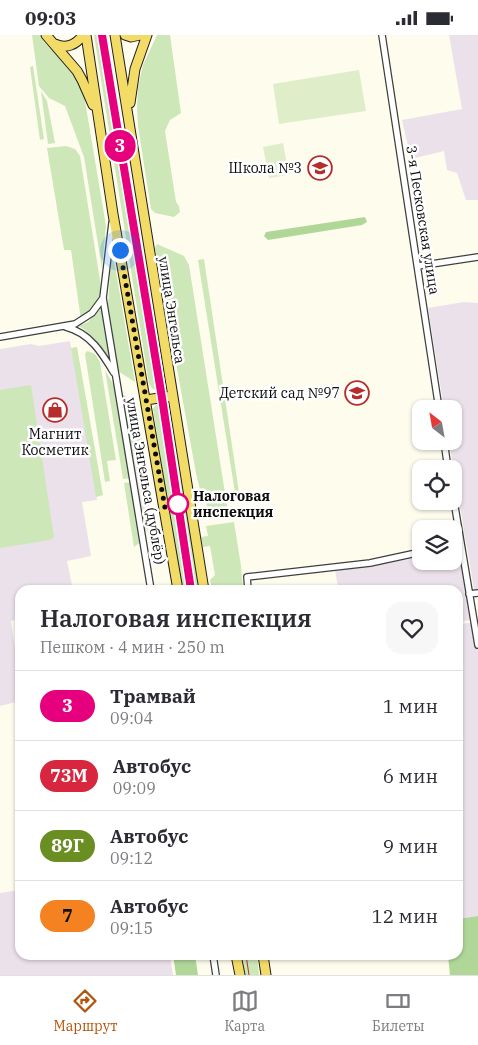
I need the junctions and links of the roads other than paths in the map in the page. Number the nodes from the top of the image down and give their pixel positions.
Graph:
1 (46, 35) edge
2 (84, 35) edge
3 (115, 35) edge
4 (124, 35) edge
5 (140, 35) edge
6 (147, 35) edge
7 (382, 35) edge
8 (55, 44) junction
9 (129, 118) junction
10 (99, 126) junction
11 (113, 214) junction
12 (478, 257) edge
13 (418, 266) junction
14 (103, 298) junction
15 (64, 327) junction
16 (0, 337) edge
17 (116, 375) junction
18 (172, 396) junction
19 (146, 400) junction
20 (438, 400) edge
21 (462, 553) edge
22 (412, 555) edge
23 (151, 585) edge
24 (177, 585) edge
25 (203, 585) edge
26 (248, 585) edge
27 (478, 593) edge
28 (469, 594) junction
29 (478, 645) edge
30 (213, 960) edge
31 (237, 960) edge
32 (264, 960) edge
33 (216, 975) edge
34 (240, 975) edge
35 (266, 975) edge

1 - 8 main road
2 - 8 main road
2 - 10 main road
3 - 9 main road, улица Энгельса
4 - 5 main road
6 - 9 main road
7 - 13 street, 3-я Песковская улица
8 - 10 main road
9 - 18 main road, улица Энгельса
10 - 11 main road
11 - 14 street, улица Энгельса (дублёр)
11 - 19 main road
12 - 13 street
13 - 20 street, 3-я Песковская улица
14 - 15 street
14 - 17 street, улица Энгельса (дублёр)
15 - 16 street
15 - 17 street
17 - 23 street, улица Энгельса (дублёр)
18 - 19 main road
18 - 25 main road, улица Энгельса
19 - 24 main road
21 - 28 street
22 - 26 street
27 - 28 street
28 - 29 street
30 - 33 street
31 - 34 main road
32 - 35 main road

